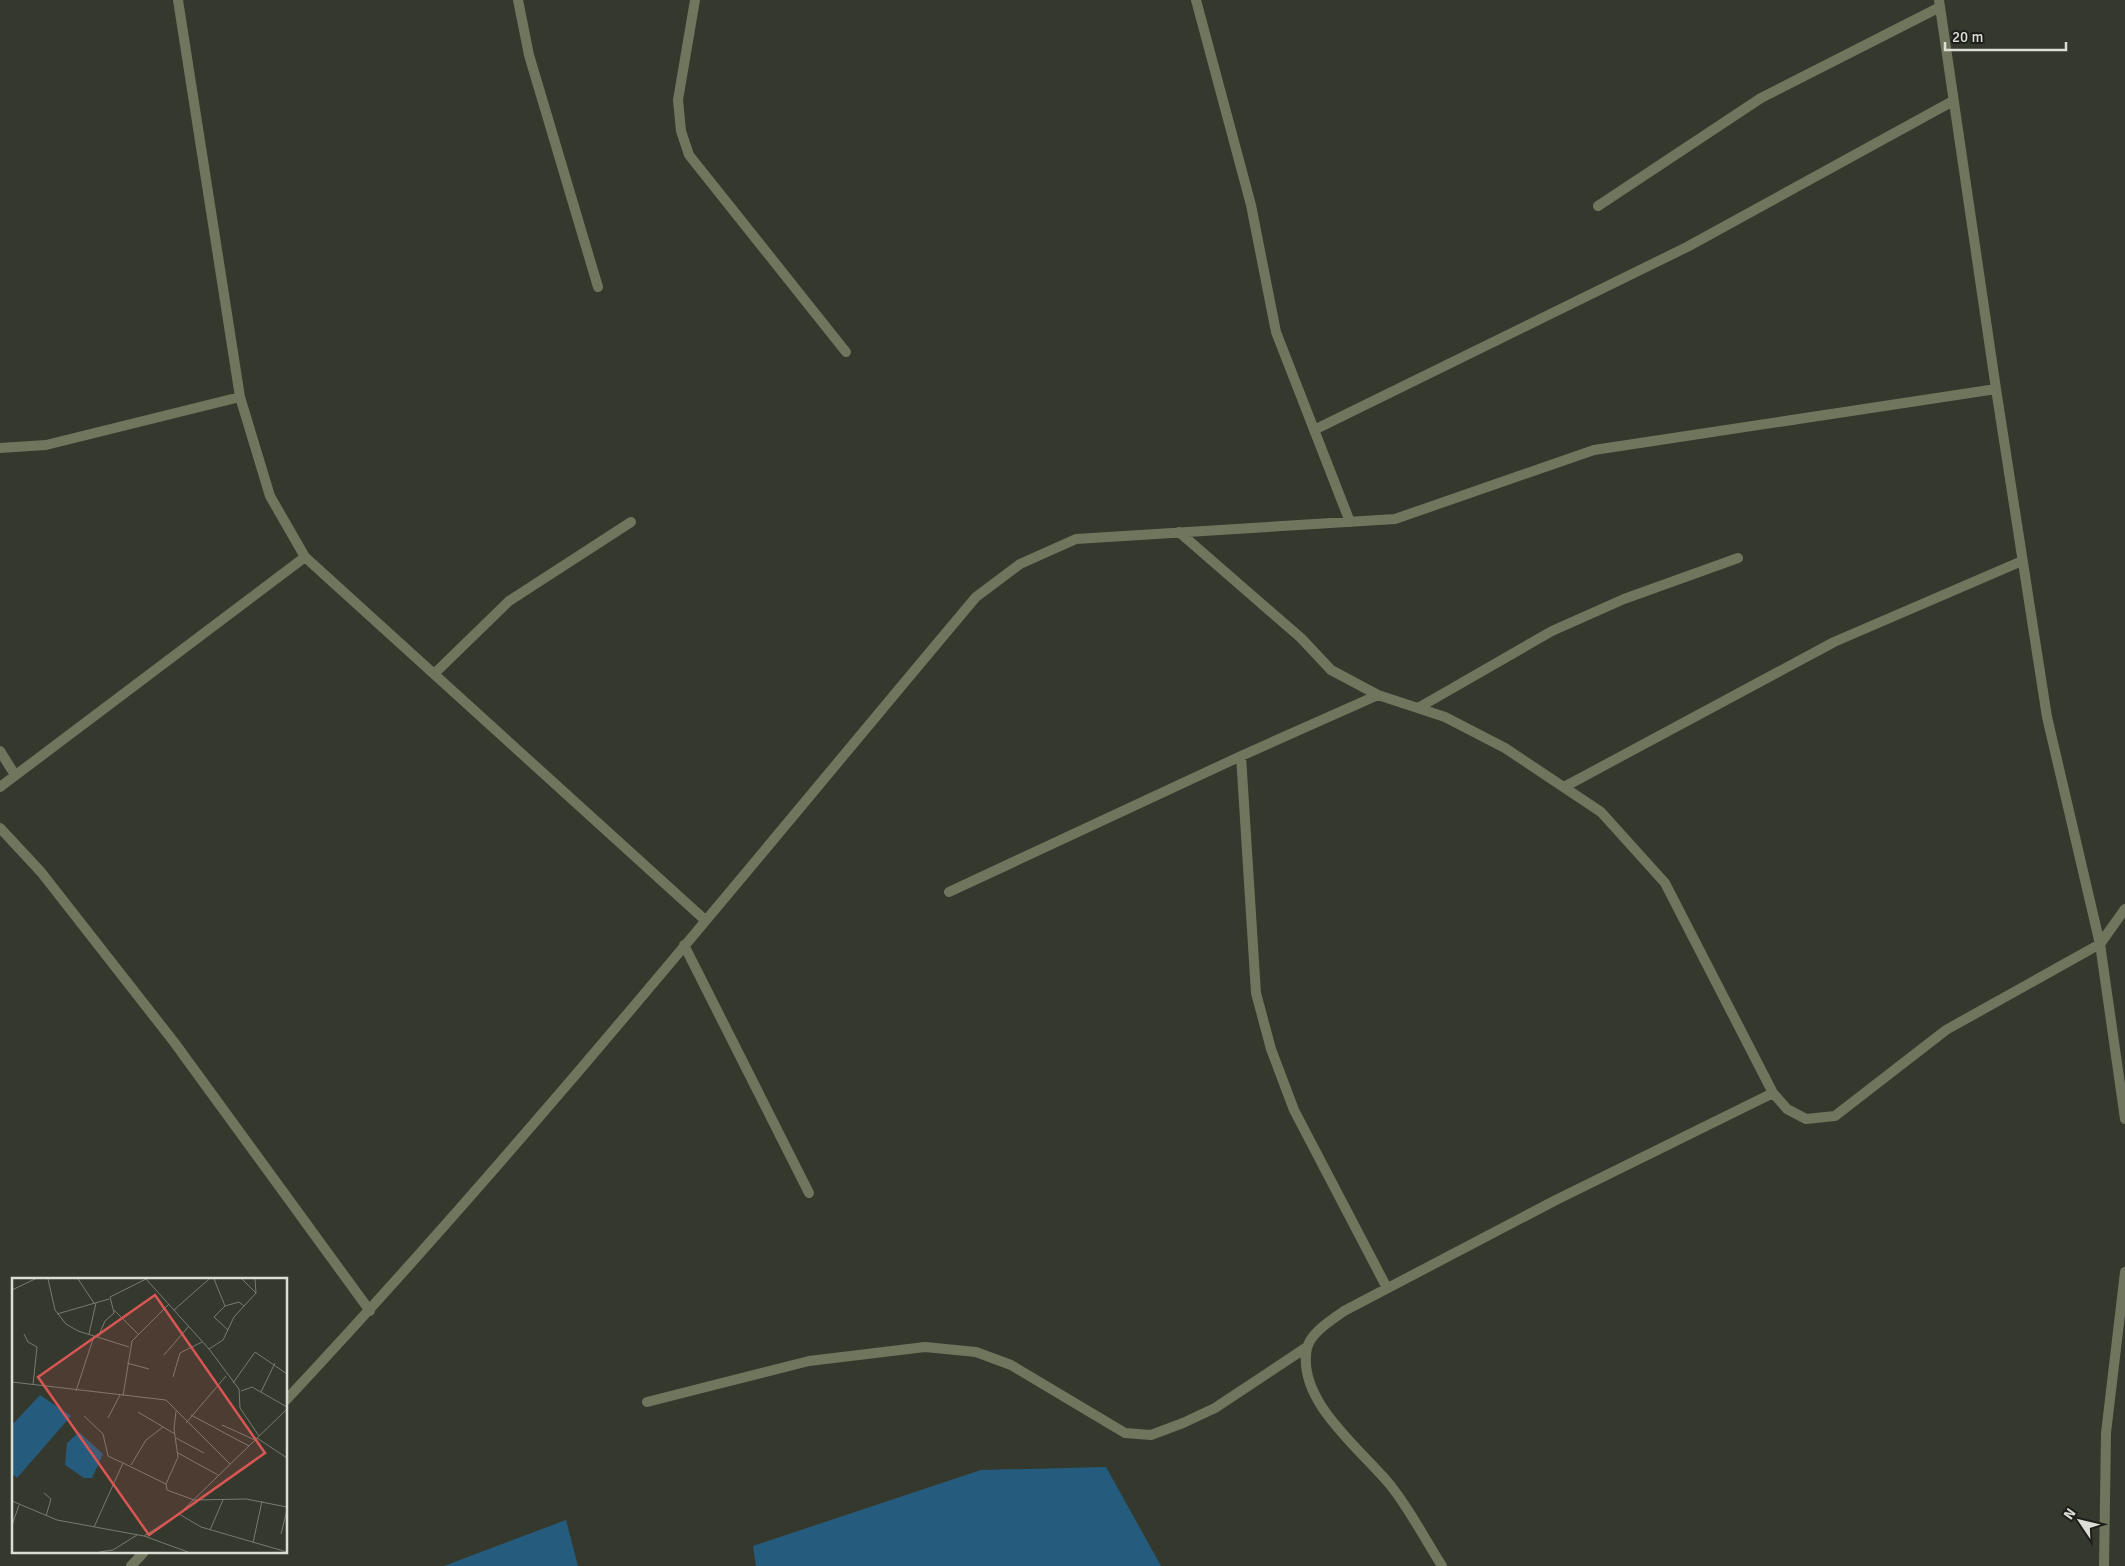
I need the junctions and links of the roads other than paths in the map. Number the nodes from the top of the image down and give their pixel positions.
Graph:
1 (178, 0) edge
2 (518, 0) edge
3 (695, 0) edge
4 (1196, 0) edge
5 (1940, 4) edge
6 (1953, 101) junction
7 (1598, 206) dead end
8 (598, 287) dead end
9 (846, 352) dead end
10 (1996, 389) junction
11 (240, 397) junction
12 (1314, 430) junction
13 (0, 448) edge
14 (631, 522) dead end
15 (1350, 522) junction
16 (1179, 532) junction
17 (305, 557) junction
18 (1738, 558) dead end
19 (2022, 561) junction
20 (434, 674) junction
21 (1378, 695) junction
22 (1418, 708) junction
23 (0, 751) edge
24 (1241, 756) junction
25 (15, 774) junction
26 (0, 787) edge
27 (1564, 787) junction
28 (0, 828) edge
29 (949, 892) dead end
30 (2125, 909) edge
31 (705, 920) junction
32 (2100, 944) junction
33 (684, 945) junction
34 (1773, 1093) junction
35 (2125, 1119) edge
36 (809, 1193) dead end
37 (2125, 1272) edge
38 (1387, 1288) junction
39 (370, 1311) junction
40 (1307, 1347) junction
41 (288, 1398) edge
42 (646, 1402) dead end
43 (142, 1554) edge
44 (131, 1566) edge
45 (1442, 1566) edge
46 (2104, 1566) edge

1 - 11 street
2 - 8 street
3 - 9 street
4 - 12 street
5 - 6 street
5 - 7 street
6 - 10 street
6 - 12 street
10 - 15 street
10 - 19 street
11 - 13 street
11 - 17 street
12 - 15 street
14 - 20 street
15 - 16 street
16 - 21 street
16 - 31 street
17 - 20 street
17 - 25 street
18 - 22 street
19 - 27 street
19 - 32 street
20 - 31 street
21 - 22 street
21 - 24 street
22 - 27 street
23 - 25 street
24 - 29 street
24 - 38 street
25 - 26 street
27 - 34 street
28 - 39 street
30 - 32 street
31 - 33 street
32 - 34 street
32 - 35 street
33 - 36 street
33 - 39 street
34 - 38 street
37 - 46 street
38 - 40 street
39 - 41 street
40 - 42 street
40 - 45 street
43 - 44 street

